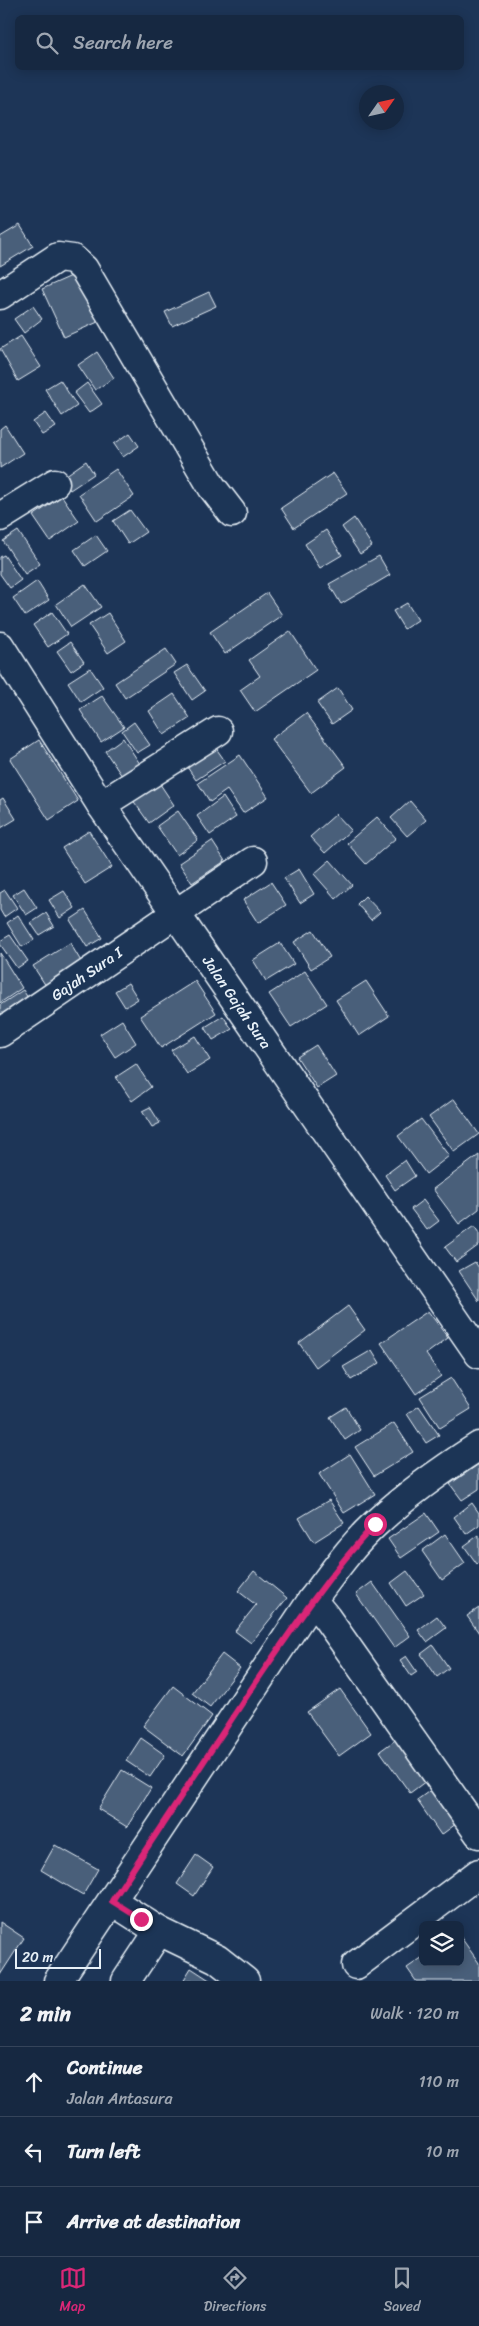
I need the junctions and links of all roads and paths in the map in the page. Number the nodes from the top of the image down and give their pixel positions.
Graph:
1 (0, 295) edge
2 (55, 483) dead end
3 (232, 514) dead end
4 (0, 517) edge
5 (0, 646) edge
6 (218, 731) dead end
7 (100, 805) junction
8 (253, 861) dead end
9 (174, 914) junction
10 (0, 1033) edge
11 (479, 1354) edge
12 (479, 1446) edge
13 (312, 1600) junction
14 (479, 1834) edge
15 (479, 1873) edge
16 (112, 1901) junction
17 (159, 1931) junction
18 (356, 1965) dead end
19 (58, 1981) edge
20 (126, 1981) edge
21 (246, 1981) edge

1 - 3 street
2 - 4 street
5 - 7 street, Jalan Gajah Sura
6 - 7 street
7 - 9 street, Jalan Gajah Sura
8 - 9 street, Gajah Sura I
9 - 10 street, Gajah Sura I
9 - 11 street, Jalan Gajah Sura
12 - 13 street
13 - 14 street
13 - 16 street
15 - 18 street
16 - 17 street
16 - 19 street
17 - 20 street
17 - 21 street

